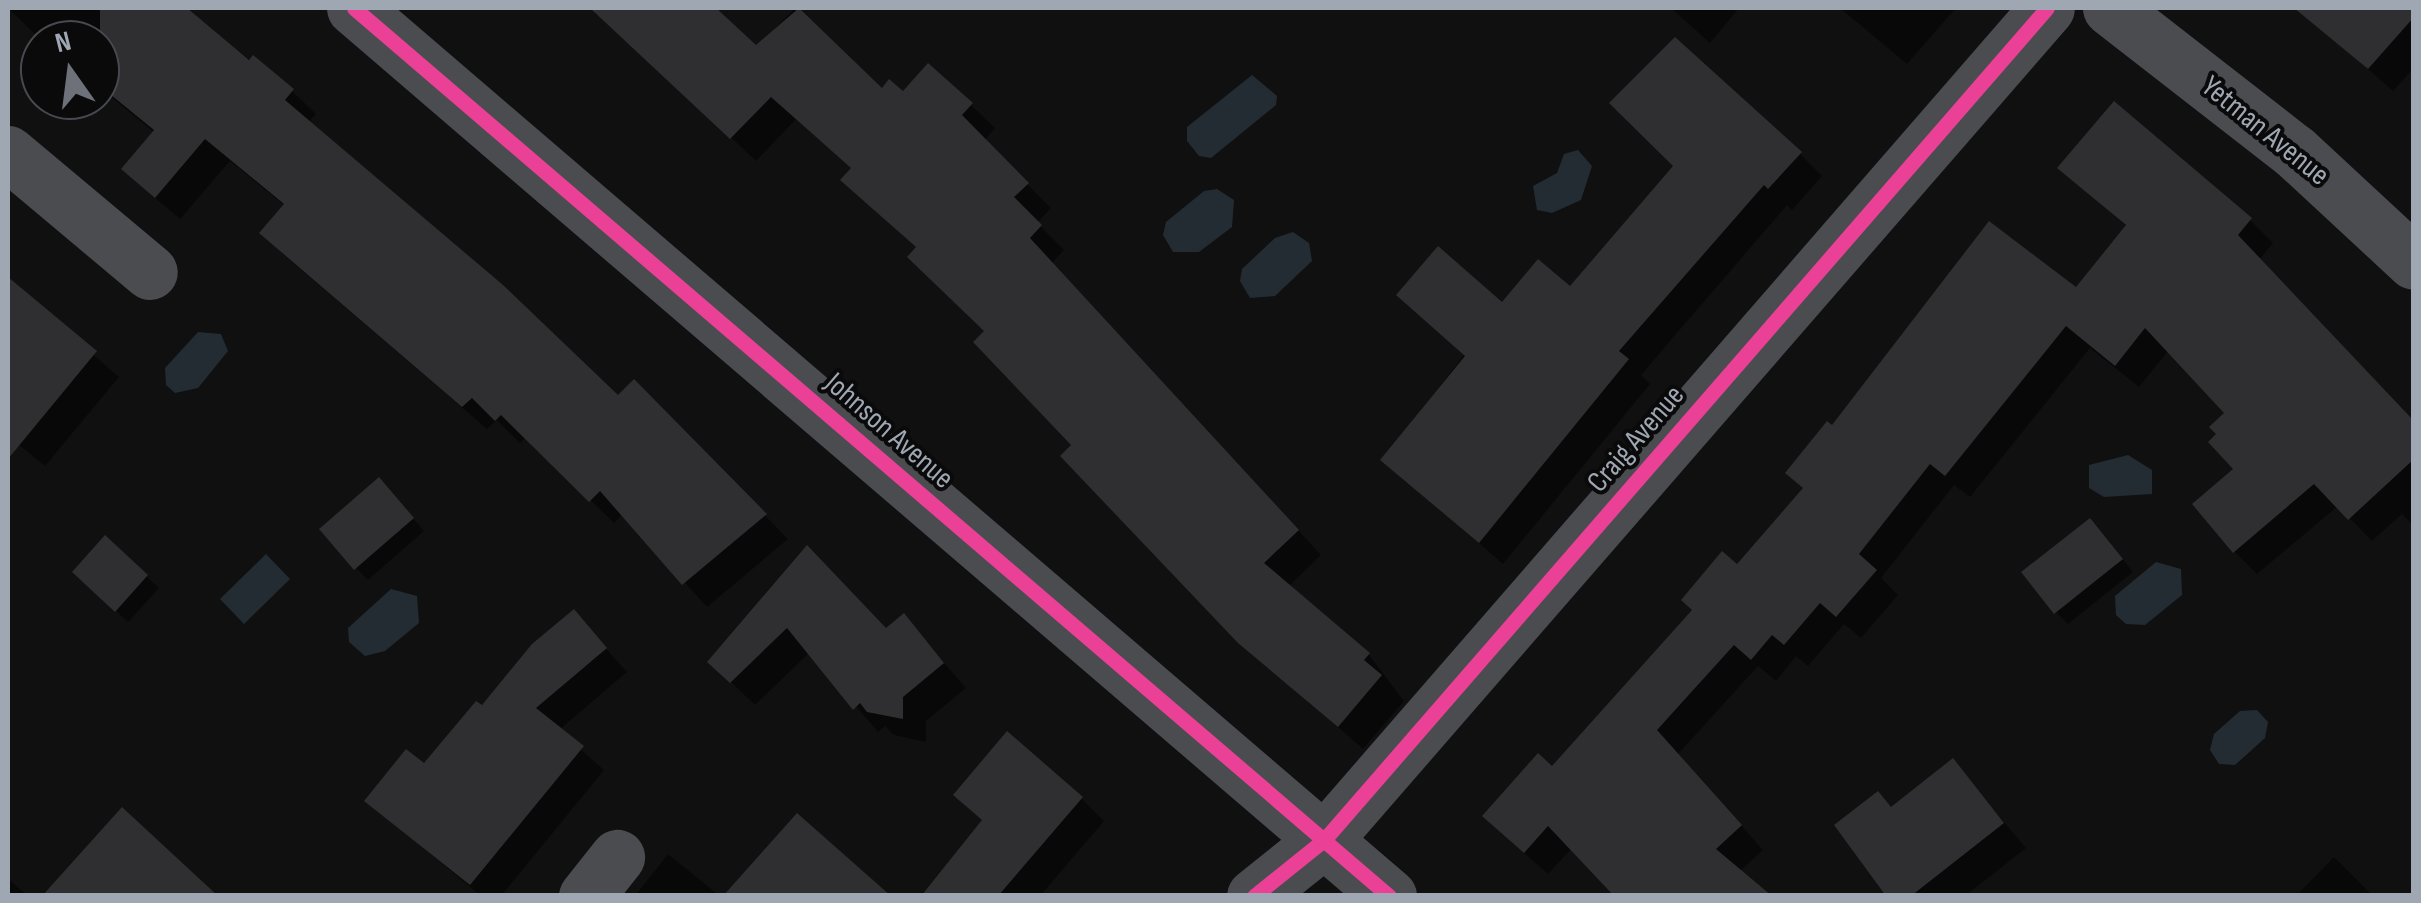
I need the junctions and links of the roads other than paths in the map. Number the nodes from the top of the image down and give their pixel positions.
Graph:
1 (354, 8) edge
2 (2047, 8) edge
3 (2110, 8) edge
4 (8, 153) edge
5 (2414, 262) edge
6 (150, 272) dead end
7 (1324, 840) junction
8 (1254, 896) edge
9 (1390, 896) edge

1 - 7 street, Johnson Avenue
2 - 7 street, Craig Avenue
3 - 5 street, Yetman Avenue
4 - 6 street
7 - 8 street, Craig Avenue
7 - 9 street, Johnson Avenue

